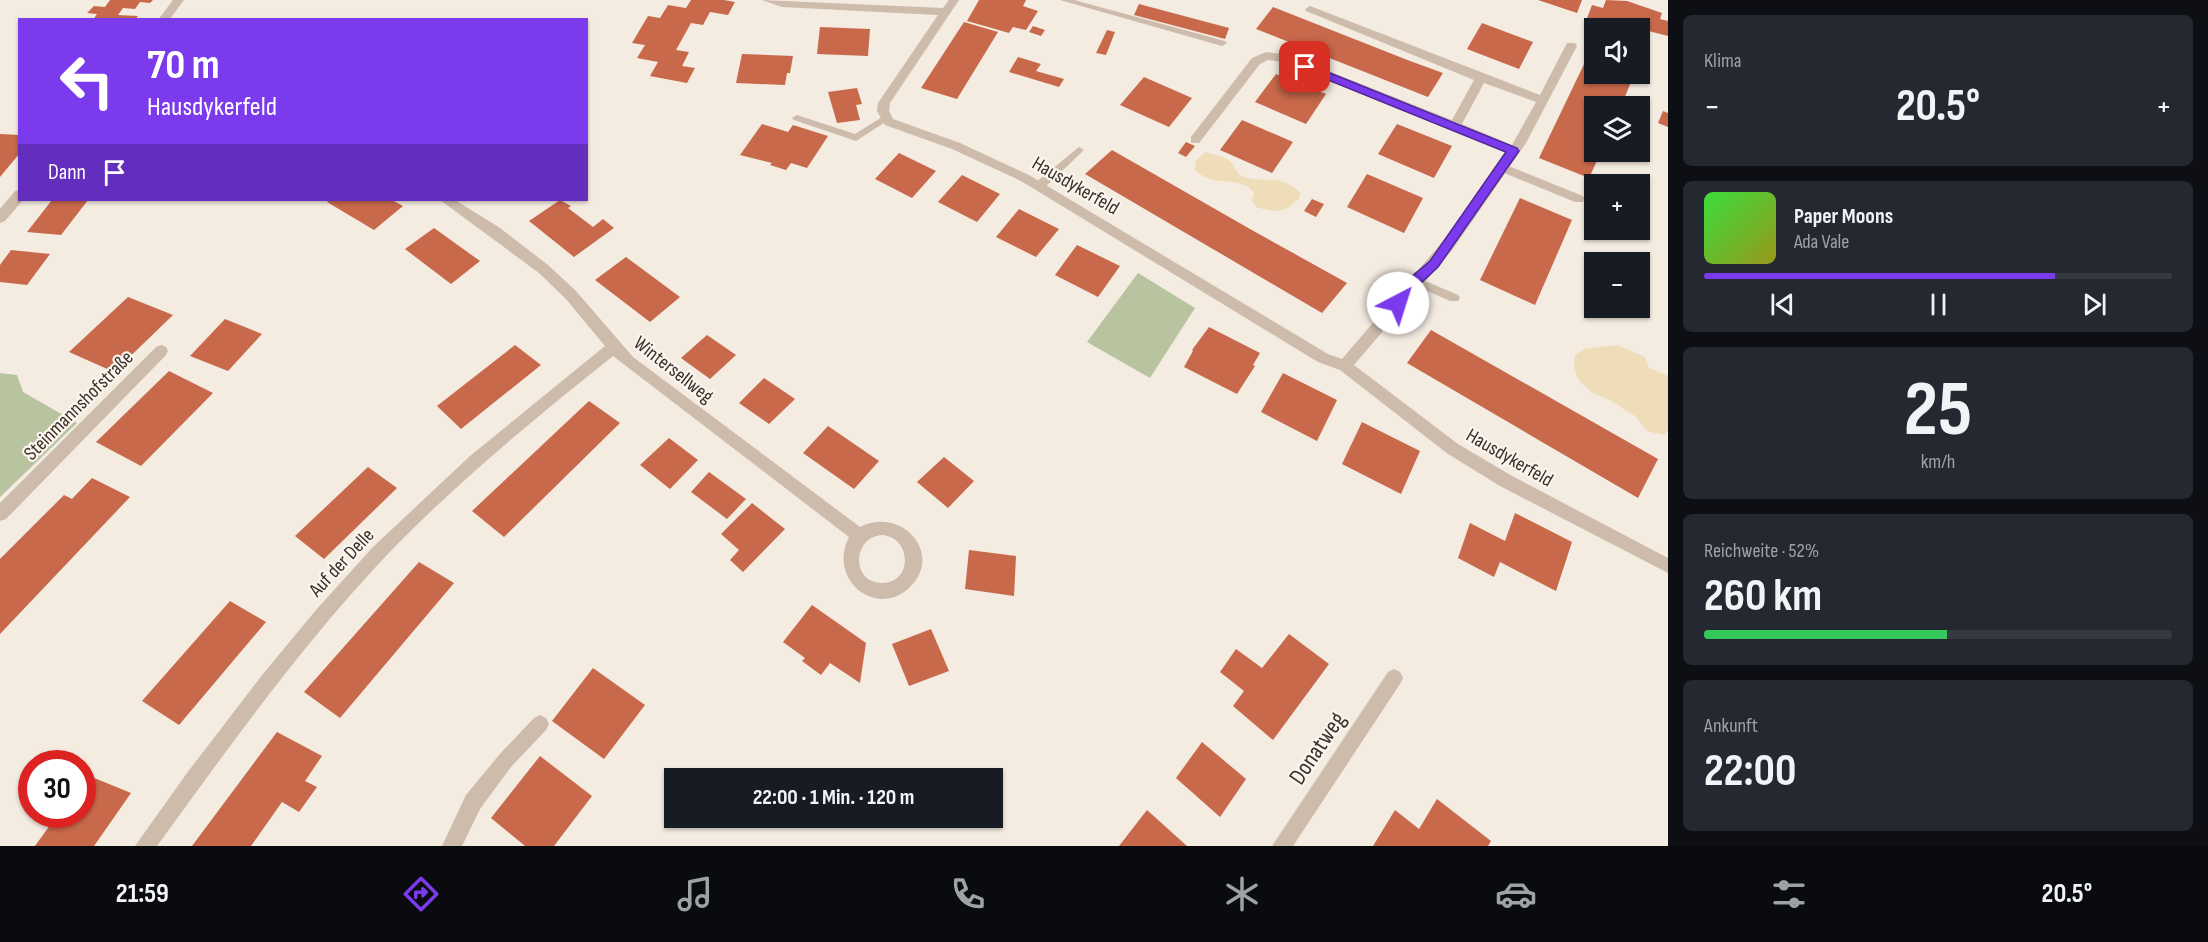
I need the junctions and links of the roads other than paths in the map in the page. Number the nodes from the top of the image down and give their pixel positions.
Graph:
1 (179, 0) edge
2 (767, 0) edge
3 (954, 0) edge
4 (1064, 0) edge
5 (1310, 9) dead end
6 (946, 12) junction
7 (165, 18) edge
8 (1222, 43) dead end
9 (1571, 46) dead end
10 (1481, 78) junction
11 (1542, 100) junction
12 (887, 117) junction
13 (796, 118) dead end
14 (1455, 126) junction
15 (1195, 140) dead end
16 (1079, 150) dead end
17 (1513, 151) junction
18 (1502, 167) junction
19 (1039, 186) junction
20 (18, 196) edge
21 (1579, 199) dead end
22 (448, 201) edge
23 (0, 218) edge
24 (1416, 280) junction
25 (1454, 298) dead end
26 (613, 348) junction
27 (161, 351) dead end
28 (1345, 366) junction
29 (0, 514) edge
30 (860, 536) dead end
31 (1667, 566) edge
32 (1394, 678) dead end
33 (540, 724) dead end
34 (145, 846) edge
35 (452, 846) edge
36 (1282, 846) edge

1 - 7 street
2 - 6 street
3 - 6 street
4 - 8 lane
5 - 10 street
6 - 12 street
9 - 11 street
10 - 11 street
10 - 14 street
11 - 17 street
12 - 13 lane
12 - 19 street, Hausdykerfeld
14 - 15 street
14 - 17 street
16 - 19 lane
17 - 18 street
18 - 21 lane
18 - 24 street
19 - 28 street, Hausdykerfeld
20 - 23 street
22 - 26 street, Wintersellweg
24 - 25 lane
24 - 28 street
26 - 30 street, Wintersellweg
26 - 34 street, Auf der Delle
27 - 29 street, Steinmannshofstraße
28 - 31 street, Hausdykerfeld
32 - 36 street, Donatweg
33 - 35 street

